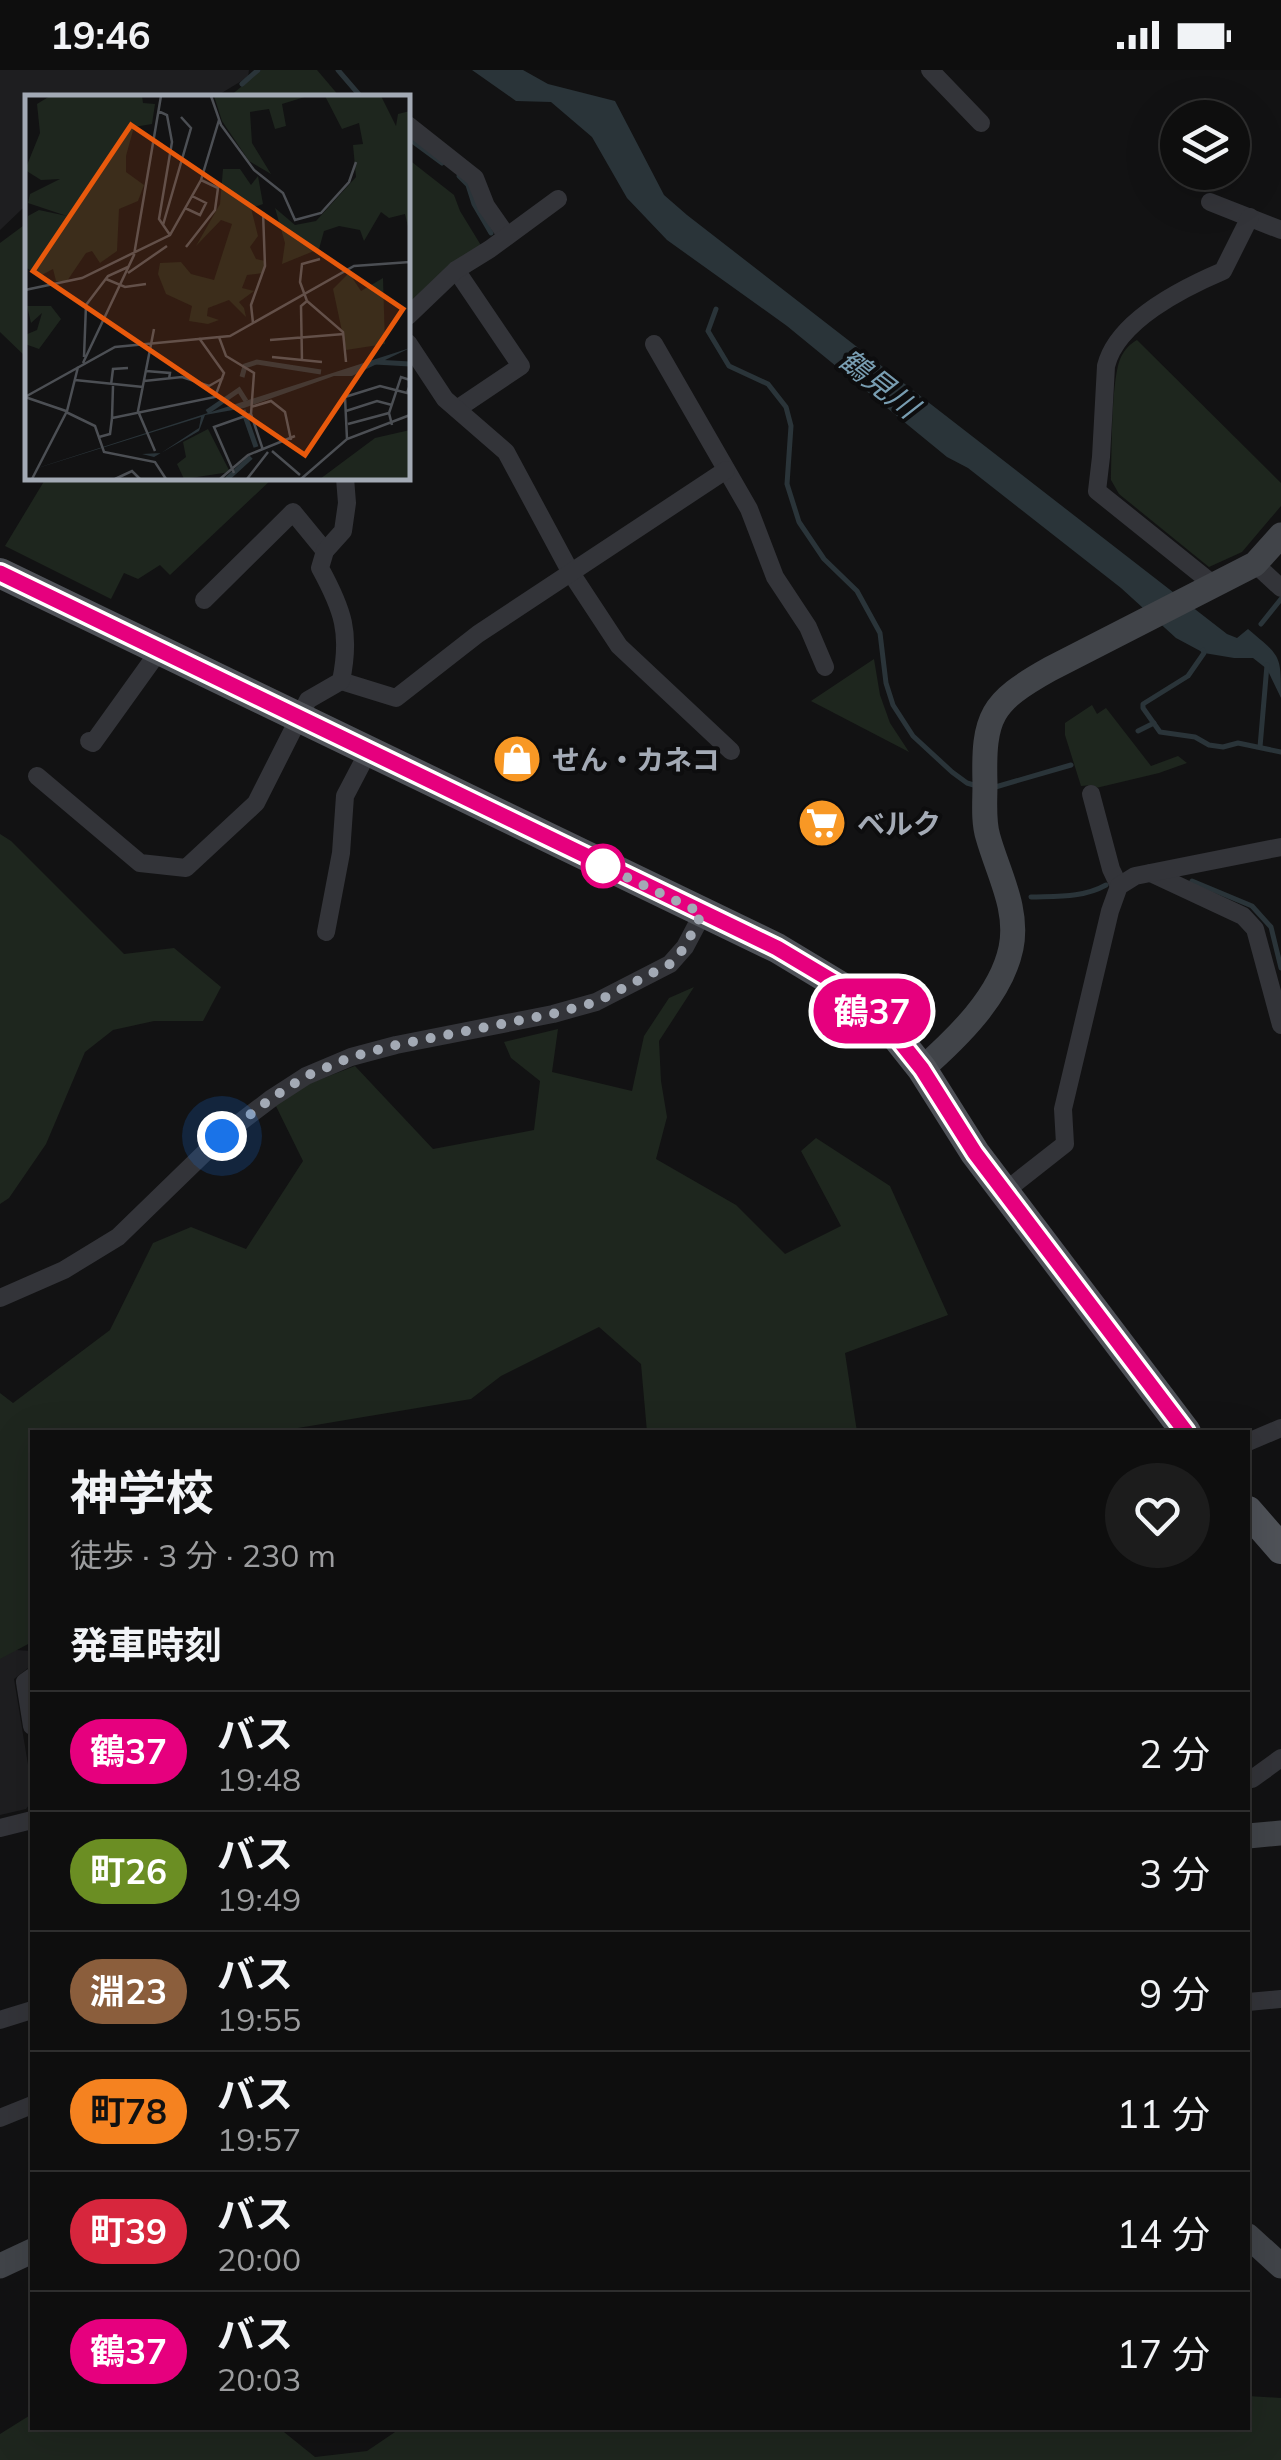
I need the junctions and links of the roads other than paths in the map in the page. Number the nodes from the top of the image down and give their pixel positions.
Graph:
1 (930, 70) edge
2 (981, 123) dead end
3 (410, 127) edge
4 (558, 199) dead end
5 (1210, 202) dead end
6 (1250, 217) junction
7 (1281, 230) edge
8 (507, 236) junction
9 (456, 270) junction
10 (410, 314) edge
11 (654, 344) dead end
12 (410, 346) edge
13 (457, 409) junction
14 (726, 470) junction
15 (345, 480) edge
16 (1281, 534) edge
17 (325, 551) junction
18 (1255, 564) junction
19 (0, 573) edge
20 (571, 573) junction
21 (1214, 585) junction
22 (1279, 586) edge
23 (204, 600) dead end
24 (160, 651) junction
25 (825, 668) dead end
26 (342, 681) junction
27 (298, 718) junction
28 (88, 741) dead end
29 (731, 750) dead end
30 (368, 752) junction
31 (38, 776) dead end
32 (1091, 794) dead end
33 (1281, 847) edge
34 (1151, 873) junction
35 (1119, 886) junction
36 (702, 913) junction
37 (326, 932) dead end
38 (1281, 1025) edge
39 (922, 1069) junction
40 (1004, 1192) junction
41 (0, 1298) edge
42 (1281, 1428) edge
43 (1184, 1430) edge
44 (1250, 1441) edge
45 (1250, 1513) edge
46 (1281, 1549) edge
47 (30, 1678) edge
48 (30, 1713) edge
49 (1281, 1758) edge
50 (1252, 1779) dead end
51 (30, 1820) edge
52 (0, 1828) edge
53 (1281, 1833) edge
54 (1250, 1836) edge
55 (1281, 1999) edge
56 (1250, 2002) edge
57 (30, 2011) edge
58 (0, 2020) edge
59 (30, 2106) edge
60 (0, 2118) edge
61 (1250, 2238) edge
62 (30, 2251) edge
63 (0, 2266) edge
64 (1281, 2266) edge

1 - 2 street
3 - 8 street
4 - 8 street
5 - 6 street
6 - 7 street
6 - 21 street
8 - 9 street
9 - 10 street
9 - 13 street
11 - 14 street
12 - 13 street
13 - 20 street
14 - 20 street
14 - 25 street
15 - 17 street
16 - 18 street
17 - 23 street
17 - 26 street
18 - 21 street
18 - 22 street
19 - 24 main road
20 - 26 street
20 - 29 street
21 - 39 street
24 - 27 main road
24 - 28 street
26 - 27 street
27 - 30 main road
27 - 31 street
30 - 36 main road
30 - 37 street
32 - 35 street
33 - 34 street
34 - 35 street
34 - 38 street
35 - 40 street
36 - 39 main road
36 - 41 street
39 - 40 main road
40 - 43 main road
42 - 44 street
45 - 46 main road
47 - 48 street
49 - 50 street
51 - 52 street
53 - 54 street
55 - 56 street
57 - 58 street
59 - 60 street
61 - 64 street
62 - 63 street

